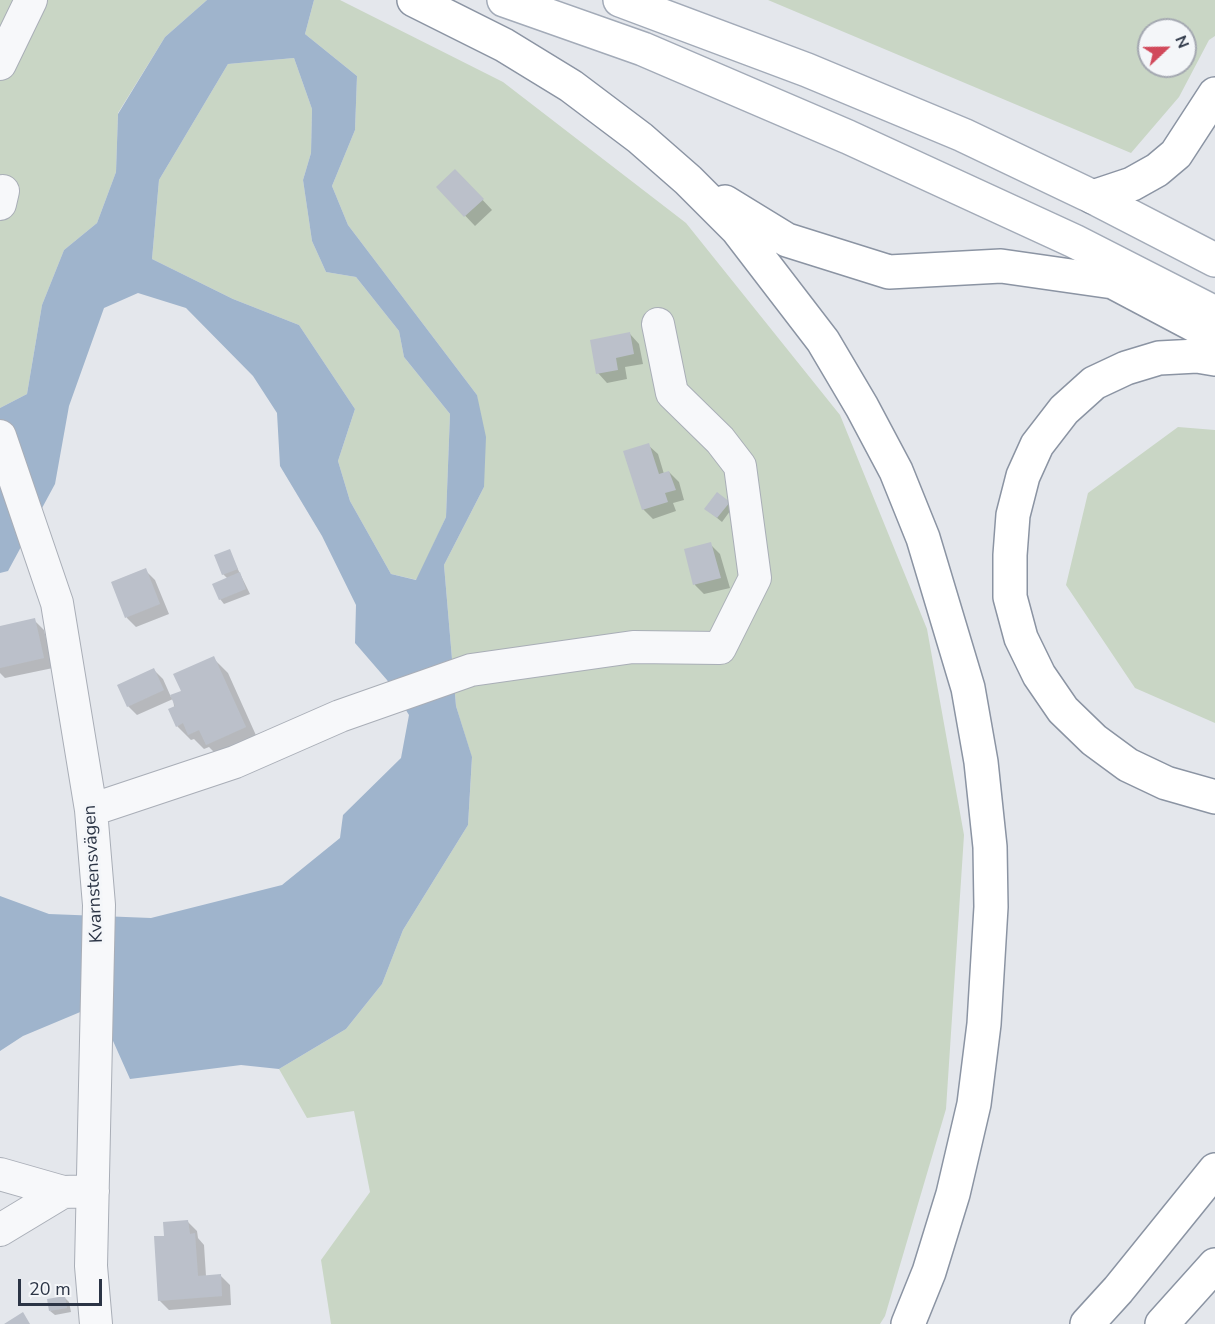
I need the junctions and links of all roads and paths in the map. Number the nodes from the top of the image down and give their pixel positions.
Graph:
1 (31, 0) edge
2 (414, 0) edge
3 (504, 0) edge
4 (620, 0) edge
5 (0, 64) edge
6 (1215, 94) edge
7 (688, 180) junction
8 (1093, 197) junction
9 (1215, 260) edge
10 (1215, 313) edge
11 (658, 324) dead end
12 (1215, 336) edge
13 (1215, 359) edge
14 (0, 436) edge
15 (1215, 797) edge
16 (91, 810) junction
17 (1215, 1170) edge
18 (0, 1173) edge
19 (93, 1191) junction
20 (63, 1192) junction
21 (0, 1230) edge
22 (1215, 1265) edge
23 (96, 1324) edge
24 (908, 1324) edge
25 (1088, 1324) edge
26 (1162, 1324) edge

1 - 5 street
2 - 7 main road
3 - 10 main road
4 - 8 main road
6 - 8 main road
7 - 12 main road
7 - 24 main road
8 - 9 main road
11 - 16 street
13 - 15 main road
14 - 16 street, Kvarnstensvägen
16 - 19 street, Kvarnstensvägen
17 - 25 main road
18 - 20 street
19 - 20 street
19 - 23 street, Kvarnstensvägen
20 - 21 street
22 - 26 main road

